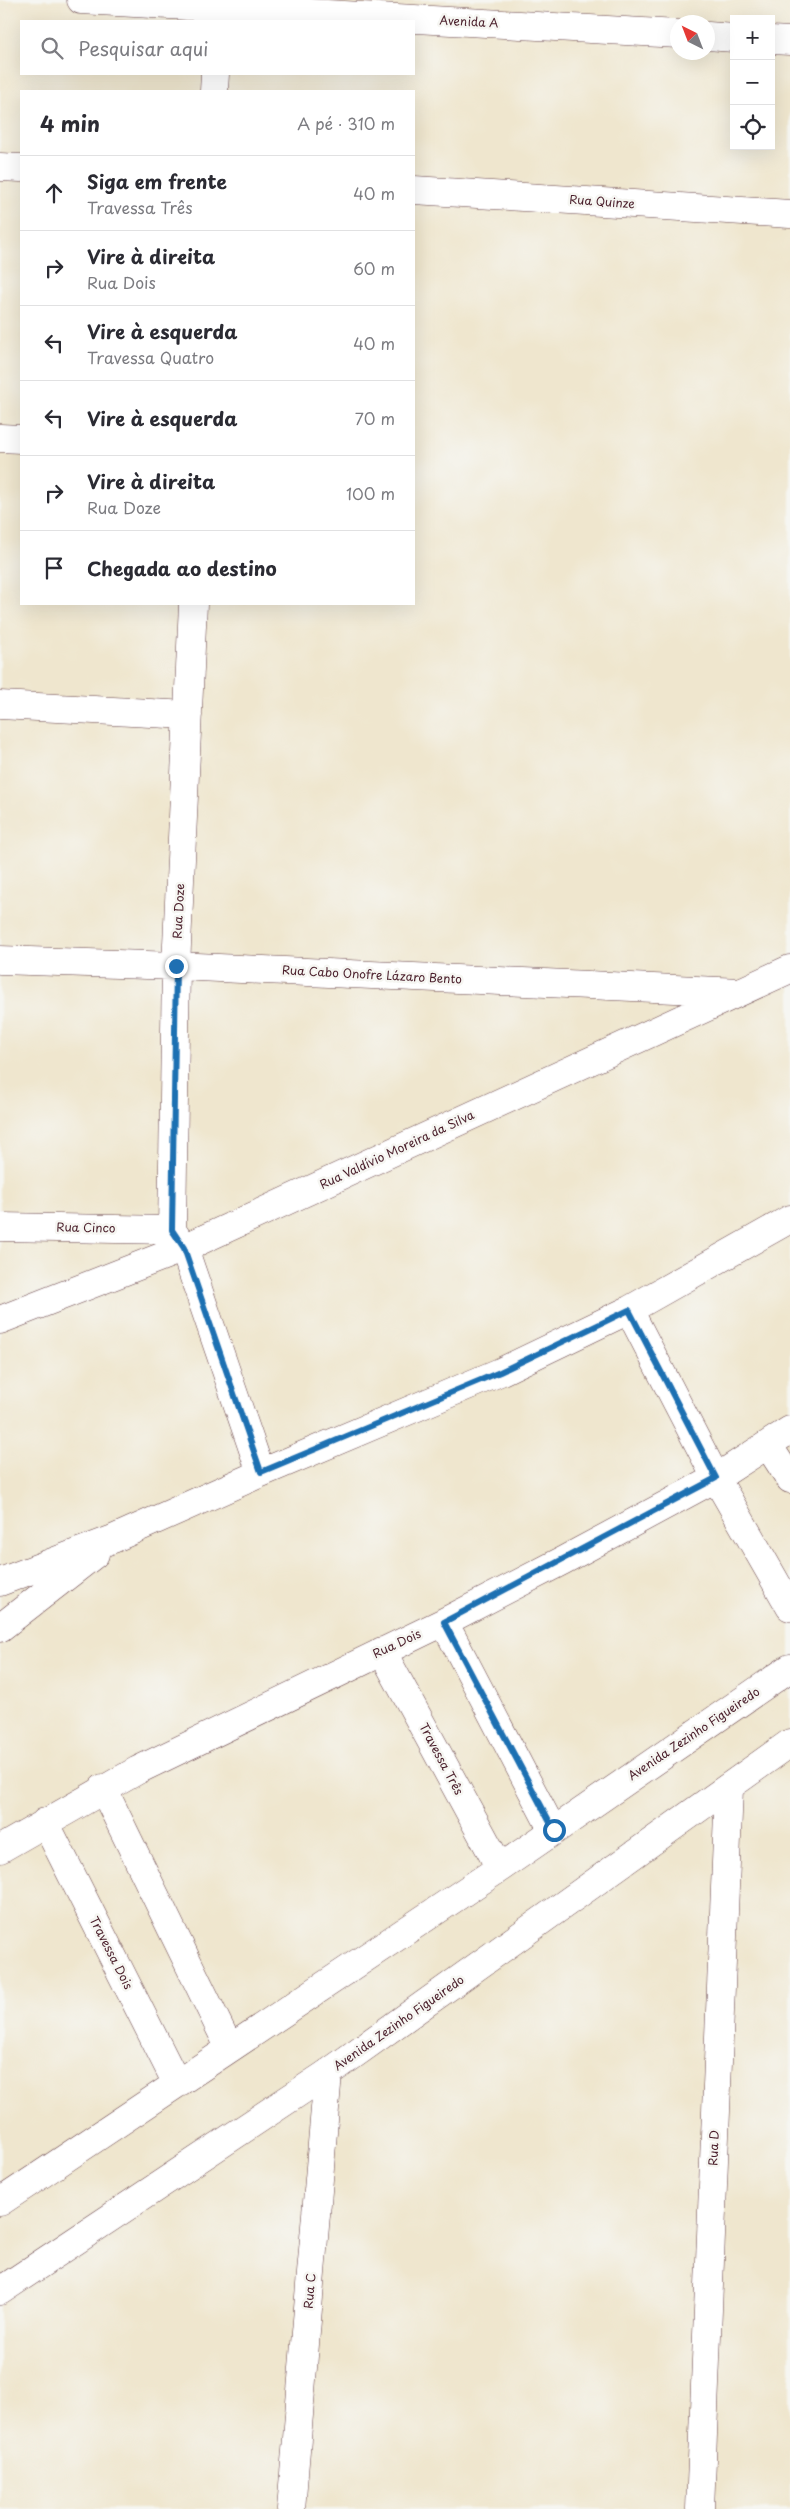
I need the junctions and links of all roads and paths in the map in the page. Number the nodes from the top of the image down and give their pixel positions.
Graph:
1 (81, 0) edge
2 (216, 14) edge
3 (355, 20) edge
4 (415, 23) edge
5 (670, 34) edge
6 (715, 37) edge
7 (730, 38) edge
8 (775, 40) edge
9 (790, 41) edge
10 (215, 75) edge
11 (214, 90) edge
12 (0, 167) edge
13 (20, 168) edge
14 (415, 190) edge
15 (790, 214) edge
16 (0, 438) edge
17 (20, 439) edge
18 (193, 605) edge
19 (0, 705) edge
20 (188, 715) junction
21 (0, 960) edge
22 (176, 966) junction
23 (790, 969) edge
24 (744, 992) junction
25 (790, 1219) edge
26 (0, 1227) edge
27 (178, 1239) junction
28 (629, 1310) junction
29 (0, 1320) edge
30 (779, 1438) edge
31 (261, 1472) junction
32 (716, 1478) junction
33 (790, 1479) edge
34 (113, 1539) junction
35 (0, 1582) edge
36 (790, 1607) edge
37 (444, 1622) junction
38 (0, 1628) edge
39 (382, 1651) junction
40 (790, 1668) edge
41 (790, 1743) edge
42 (103, 1788) junction
43 (729, 1788) junction
44 (46, 1822) junction
45 (554, 1830) junction
46 (0, 1850) edge
47 (500, 1868) junction
48 (229, 2047) junction
49 (328, 2073) junction
50 (178, 2084) junction
51 (0, 2202) edge
52 (0, 2291) edge
53 (291, 2509) edge
54 (700, 2509) edge

1 - 2 street, Avenida A
2 - 3 street, Avenida A
4 - 5 street, Avenida A
6 - 7 street
8 - 9 street
10 - 11 street
12 - 13 street
14 - 15 street, Rua Quinze
16 - 17 street
18 - 20 street, Rua Doze
19 - 20 street
20 - 22 street, Rua Doze
21 - 22 street, Rua Cabo Onofre Lázaro Bento
22 - 24 street, Rua Cabo Onofre Lázaro Bento
22 - 27 street, Rua Doze
23 - 24 street, Rua Valdívio Moreira da Silva
24 - 27 street, Rua Valdívio Moreira da Silva
25 - 28 street
26 - 27 street, Rua Cinco
27 - 29 street, Rua Valdívio Moreira da Silva
27 - 31 street, Rua Doze
28 - 31 street
28 - 32 street
30 - 32 street, Rua Dois
30 - 33 street
31 - 34 street
32 - 36 street
32 - 37 street, Rua Dois
34 - 35 street
34 - 38 street
37 - 39 street, Rua Dois
37 - 45 street
39 - 42 street, Rua Dois
39 - 47 street, Travessa Três
40 - 45 street, Avenida Zezinho Figueiredo
41 - 43 street, Avenida Zezinho Figueiredo
42 - 44 street, Rua Dois
42 - 48 street
43 - 49 street, Avenida Zezinho Figueiredo
43 - 54 street, Rua D
44 - 46 street, Rua Dois
44 - 50 street, Travessa Dois
45 - 47 street, Avenida Zezinho Figueiredo
47 - 48 street, Avenida Zezinho Figueiredo
48 - 50 street, Avenida Zezinho Figueiredo
49 - 52 street, Avenida Zezinho Figueiredo
49 - 53 street, Rua C
50 - 51 street, Avenida Zezinho Figueiredo

